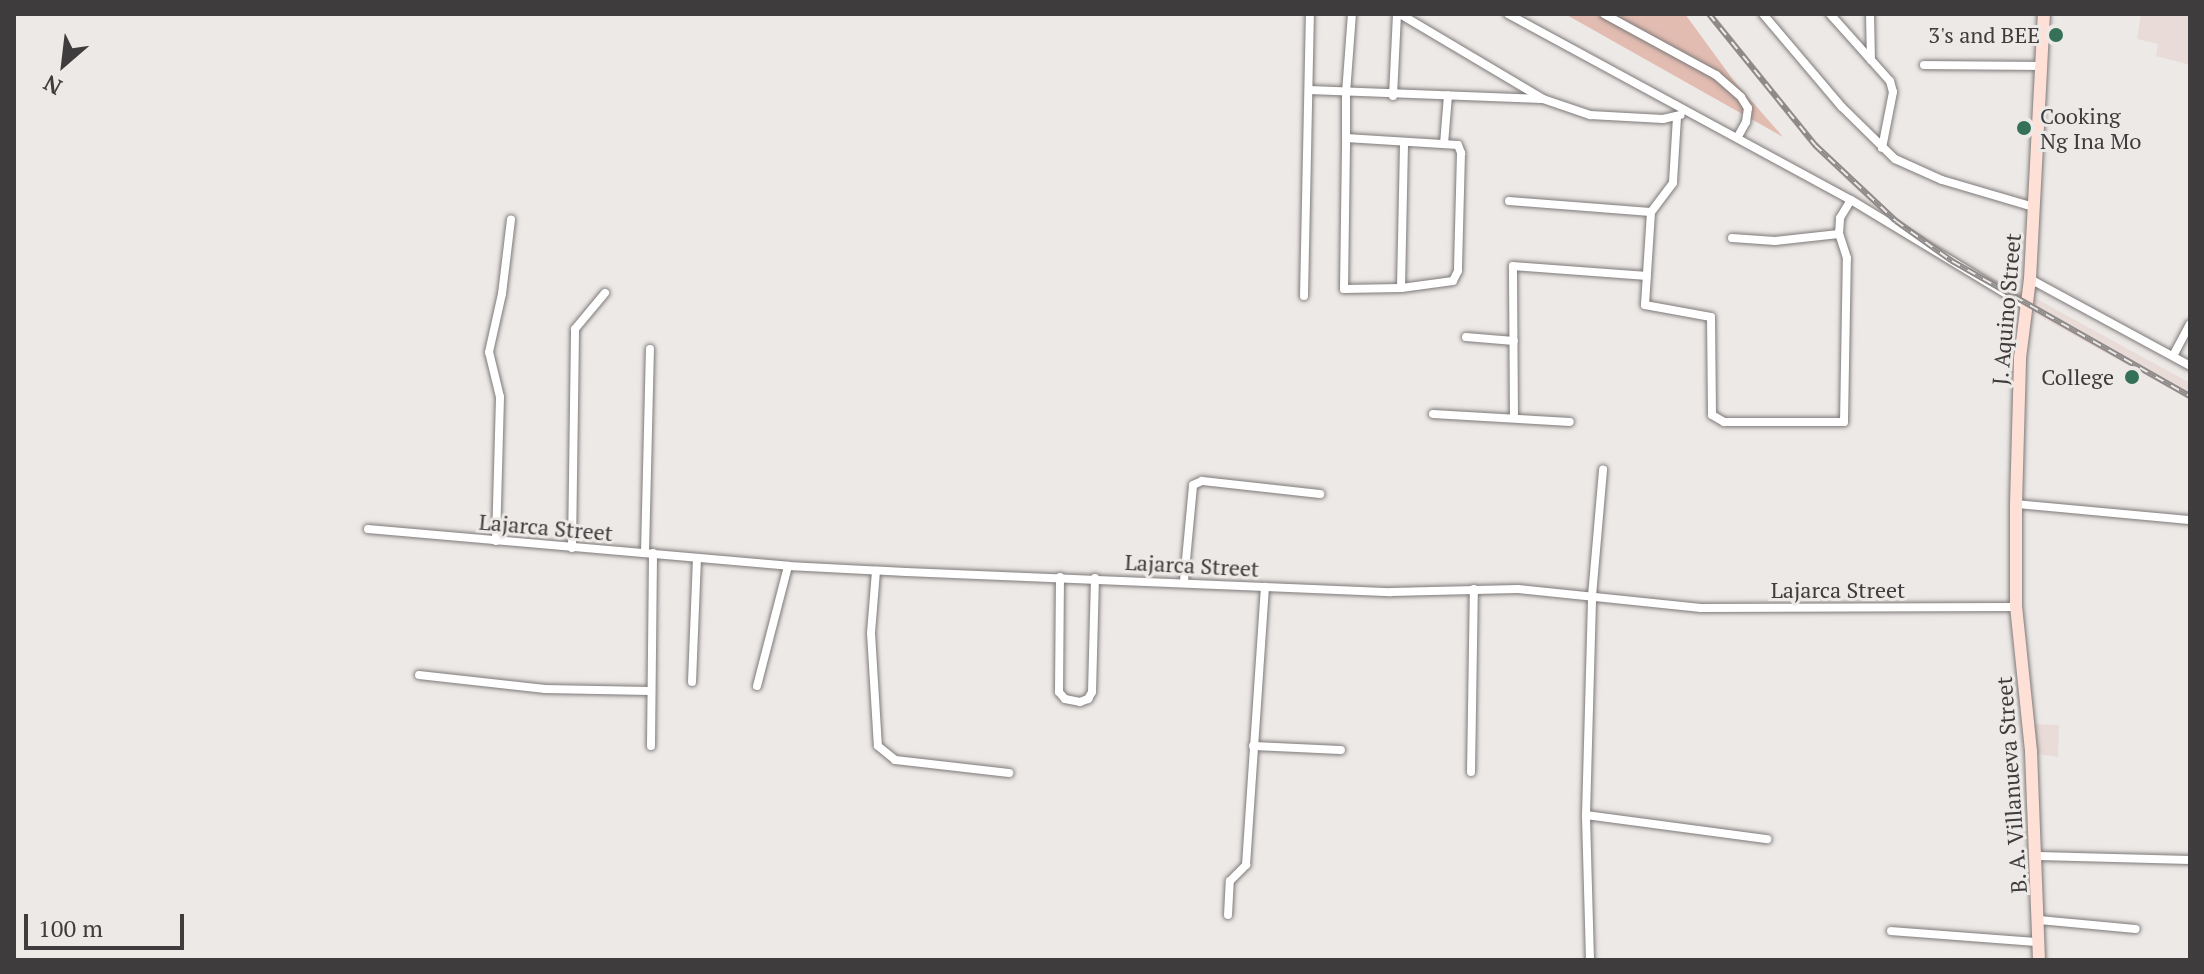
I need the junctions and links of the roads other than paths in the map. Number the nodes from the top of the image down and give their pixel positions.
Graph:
1 (1310, 14) edge
2 (1352, 14) edge
3 (1399, 14) edge
4 (1508, 14) edge
5 (1604, 14) edge
6 (1763, 14) edge
7 (1830, 14) edge
8 (1870, 14) edge
9 (2044, 14) edge
10 (1871, 61) junction
11 (1924, 65) dead end
12 (2041, 66) junction
13 (1309, 90) junction
14 (1346, 93) junction
15 (1448, 95) junction
16 (1393, 96) junction
17 (1543, 99) junction
18 (1691, 113) junction
19 (1677, 117) junction
20 (1346, 138) junction
21 (1737, 138) junction
22 (1404, 143) junction
23 (1444, 144) junction
24 (1882, 148) junction
25 (1851, 200) junction
26 (1509, 201) dead end
27 (2034, 207) junction
28 (1651, 212) junction
29 (511, 220) dead end
30 (1839, 234) junction
31 (1732, 238) dead end
32 (1647, 276) junction
33 (2030, 279) junction
34 (1401, 288) junction
35 (605, 293) dead end
36 (1304, 296) dead end
37 (2026, 306) junction
38 (2190, 328) edge
39 (1466, 337) dead end
40 (1514, 341) junction
41 (650, 349) dead end
42 (2173, 356) junction
43 (2190, 366) edge
44 (1433, 414) dead end
45 (1514, 418) junction
46 (1570, 422) dead end
47 (1603, 469) dead end
48 (1320, 494) dead end
49 (2016, 504) junction
50 (2190, 520) edge
51 (368, 529) dead end
52 (496, 541) junction
53 (572, 548) junction
54 (649, 553) junction
55 (697, 558) junction
56 (788, 566) junction
57 (876, 571) junction
58 (1060, 577) junction
59 (1095, 578) junction
60 (1184, 581) junction
61 (1265, 587) junction
62 (1474, 589) junction
63 (1592, 596) junction
64 (2016, 607) junction
65 (419, 675) dead end
66 (692, 682) dead end
67 (757, 686) dead end
68 (650, 691) junction
69 (651, 746) dead end
70 (1253, 746) junction
71 (1341, 750) dead end
72 (1471, 772) dead end
73 (1009, 773) dead end
74 (1586, 815) junction
75 (1767, 839) dead end
76 (2038, 856) junction
77 (2190, 860) edge
78 (1228, 915) dead end
79 (2039, 920) junction
80 (2136, 929) dead end
81 (1891, 931) dead end
82 (2039, 942) junction
83 (1590, 960) edge
84 (2039, 960) edge

1 - 13 street
2 - 14 street
3 - 16 street
3 - 17 street
4 - 18 street
5 - 21 street
6 - 24 street
7 - 10 street
8 - 10 street
9 - 12 street, J. Aquino Street
10 - 24 street
11 - 12 street
12 - 27 street, J. Aquino Street
13 - 14 street
13 - 36 street
14 - 16 street
14 - 20 street
15 - 16 street
15 - 17 street
15 - 23 street
17 - 19 street
18 - 19 street
18 - 21 street
19 - 28 street
20 - 22 street
20 - 34 street
21 - 25 street
22 - 23 street
22 - 34 street
23 - 34 street
24 - 27 street
25 - 30 street
25 - 37 street
26 - 28 street
27 - 33 street, J. Aquino Street
28 - 32 street
29 - 52 street
30 - 31 street
30 - 32 street
32 - 40 street
33 - 37 street, J. Aquino Street
33 - 42 street
35 - 53 street
37 - 49 street, J. Aquino Street
38 - 42 street
39 - 40 street
40 - 45 street
41 - 54 street
42 - 43 street
44 - 45 street
45 - 46 street
47 - 63 street
48 - 60 street
49 - 50 street
49 - 64 street, J. Aquino Street
51 - 52 street, Lajarca Street
52 - 53 street, Lajarca Street
53 - 54 street, Lajarca Street
54 - 55 street, Lajarca Street
54 - 68 street
55 - 56 street, Lajarca Street
55 - 66 street
56 - 57 street, Lajarca Street
56 - 67 street
57 - 58 street, Lajarca Street
57 - 73 street
58 - 59 street, Lajarca Street
58 - 59 street
59 - 60 street, Lajarca Street
60 - 61 street, Lajarca Street
61 - 62 street, Lajarca Street
61 - 70 street
62 - 63 street, Lajarca Street
62 - 72 street
63 - 64 street, Lajarca Street
63 - 74 street
64 - 76 street, B. A. Villanueva Street
65 - 68 street
68 - 69 street
70 - 71 street
70 - 78 street
74 - 75 street
74 - 83 street
76 - 77 street
76 - 79 street, B. A. Villanueva Street
79 - 80 street
79 - 82 street, B. A. Villanueva Street
81 - 82 street
82 - 84 street, B. A. Villanueva Street

